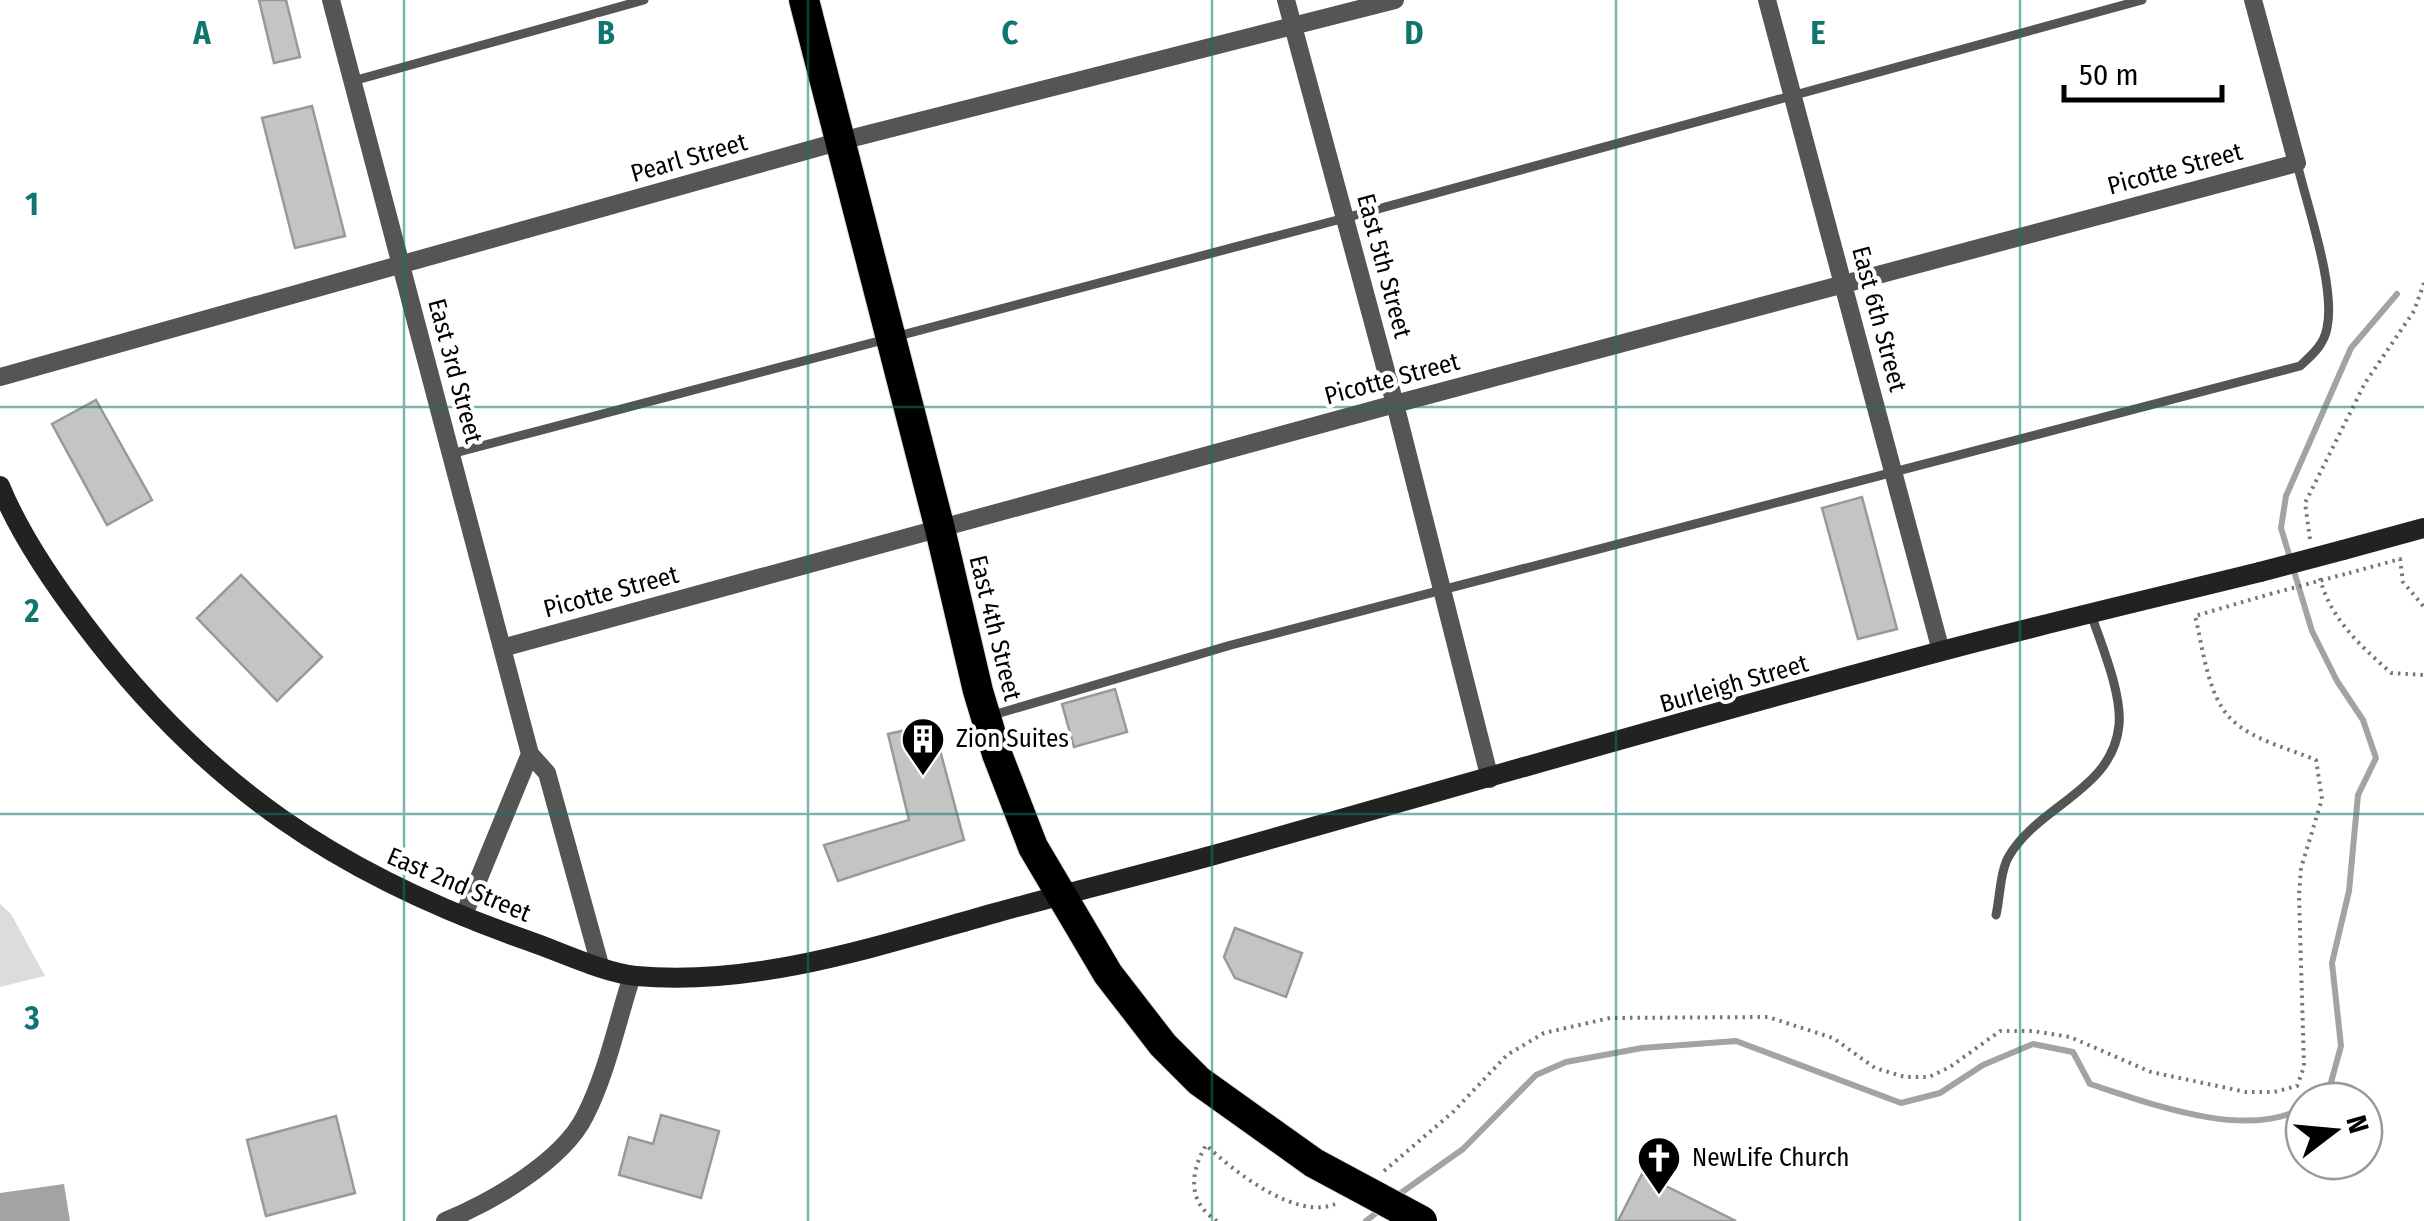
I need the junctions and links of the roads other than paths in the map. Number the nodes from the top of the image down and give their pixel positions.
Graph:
1 (331, 0) edge
2 (644, 0) edge
3 (804, 0) edge
4 (1286, 0) edge
5 (1394, 0) edge
6 (1767, 0) edge
7 (2142, 0) edge
8 (2254, 0) edge
9 (1293, 26) junction
10 (354, 82) junction
11 (1792, 93) junction
12 (840, 141) junction
13 (2297, 163) junction
14 (1345, 218) junction
15 (402, 265) junction
16 (1844, 283) junction
17 (891, 338) junction
18 (0, 378) edge
19 (1395, 404) junction
20 (451, 454) junction
21 (1893, 470) junction
22 (0, 486) edge
23 (2424, 528) edge
24 (940, 529) junction
25 (1442, 590) junction
26 (2092, 614) junction
27 (502, 648) junction
28 (1941, 651) junction
29 (986, 717) junction
30 (530, 754) junction
31 (1490, 778) junction
32 (1060, 897) junction
33 (1996, 916) dead end
34 (463, 917) junction
35 (600, 965) junction
36 (632, 976) junction
37 (445, 1221) edge
38 (1422, 1221) edge

1 - 10 street, East 3rd Street
2 - 10 lane
3 - 12 highway, East 4th Street
4 - 9 street, East 5th Street
5 - 9 street, Pearl Street
6 - 11 street, East 6th Street
7 - 11 lane
8 - 13 street
9 - 12 street, Pearl Street
9 - 14 street, East 5th Street
10 - 15 street, East 3rd Street
11 - 14 lane
11 - 16 street, East 6th Street
12 - 15 street, Pearl Street
12 - 17 highway, East 4th Street
13 - 16 street, Picotte Street
13 - 21 lane
14 - 17 lane
14 - 19 street, East 5th Street
15 - 18 street, Pearl Street
15 - 20 street, East 3rd Street
16 - 19 street, Picotte Street
16 - 21 street, East 6th Street
17 - 20 lane
17 - 24 highway, East 4th Street
19 - 24 street, Picotte Street
19 - 25 street, East 5th Street
20 - 27 street, East 3rd Street
21 - 25 lane
21 - 28 street, East 6th Street
22 - 34 street, East 2nd Street
23 - 26 street, Burleigh Street, bridge
24 - 27 street, Picotte Street
24 - 29 highway, East 4th Street
25 - 29 lane
25 - 31 street, East 5th Street
26 - 28 street, Burleigh Street
26 - 33 lane
27 - 30 street, East 3rd Street
28 - 31 street, Burleigh Street
29 - 32 highway, East 4th Street
30 - 34 street
30 - 35 street, East 3rd Street
31 - 32 street, Burleigh Street
32 - 36 street, East 2nd Street
32 - 38 highway, East 4th Street, bridge
34 - 35 street, East 2nd Street
35 - 36 street, East 2nd Street
36 - 37 street

